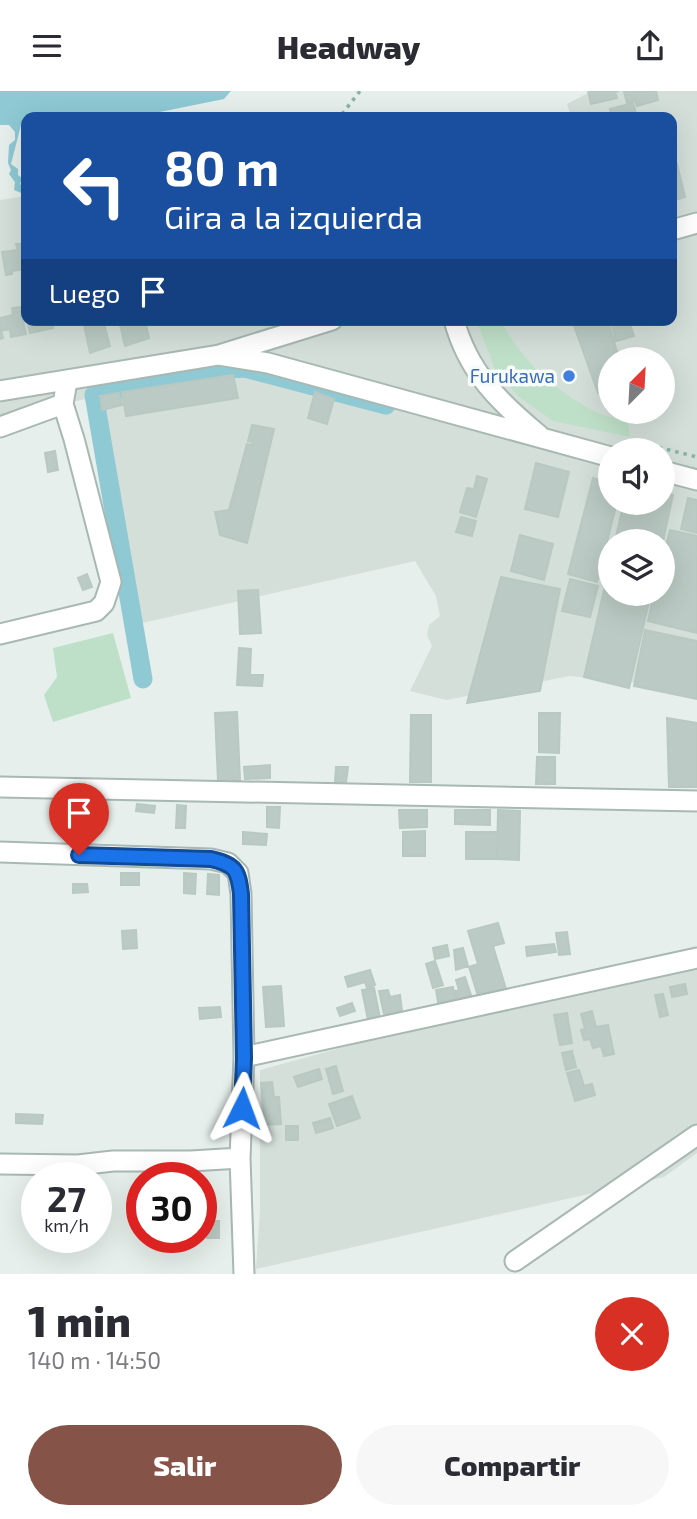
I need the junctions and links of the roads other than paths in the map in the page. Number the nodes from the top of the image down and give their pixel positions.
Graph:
1 (697, 223) edge
2 (677, 229) edge
3 (313, 326) edge
4 (456, 326) edge
5 (219, 355) junction
6 (68, 381) junction
7 (0, 391) edge
8 (63, 404) junction
9 (0, 427) edge
10 (544, 439) junction
11 (598, 454) edge
12 (675, 474) edge
13 (697, 479) edge
14 (0, 634) edge
15 (0, 787) edge
16 (697, 801) edge
17 (0, 852) edge
18 (697, 958) edge
19 (244, 1058) junction
20 (697, 1135) edge
21 (240, 1158) junction
22 (0, 1164) edge
23 (515, 1261) dead end
24 (244, 1274) edge

1 - 2 street
3 - 5 street
4 - 10 street
5 - 6 street
5 - 10 street
6 - 7 street
6 - 8 street
8 - 9 street
8 - 14 street
10 - 11 street
12 - 13 street
15 - 16 street
17 - 19 street
18 - 19 street
19 - 21 street
20 - 23 street
21 - 22 street
21 - 24 street

